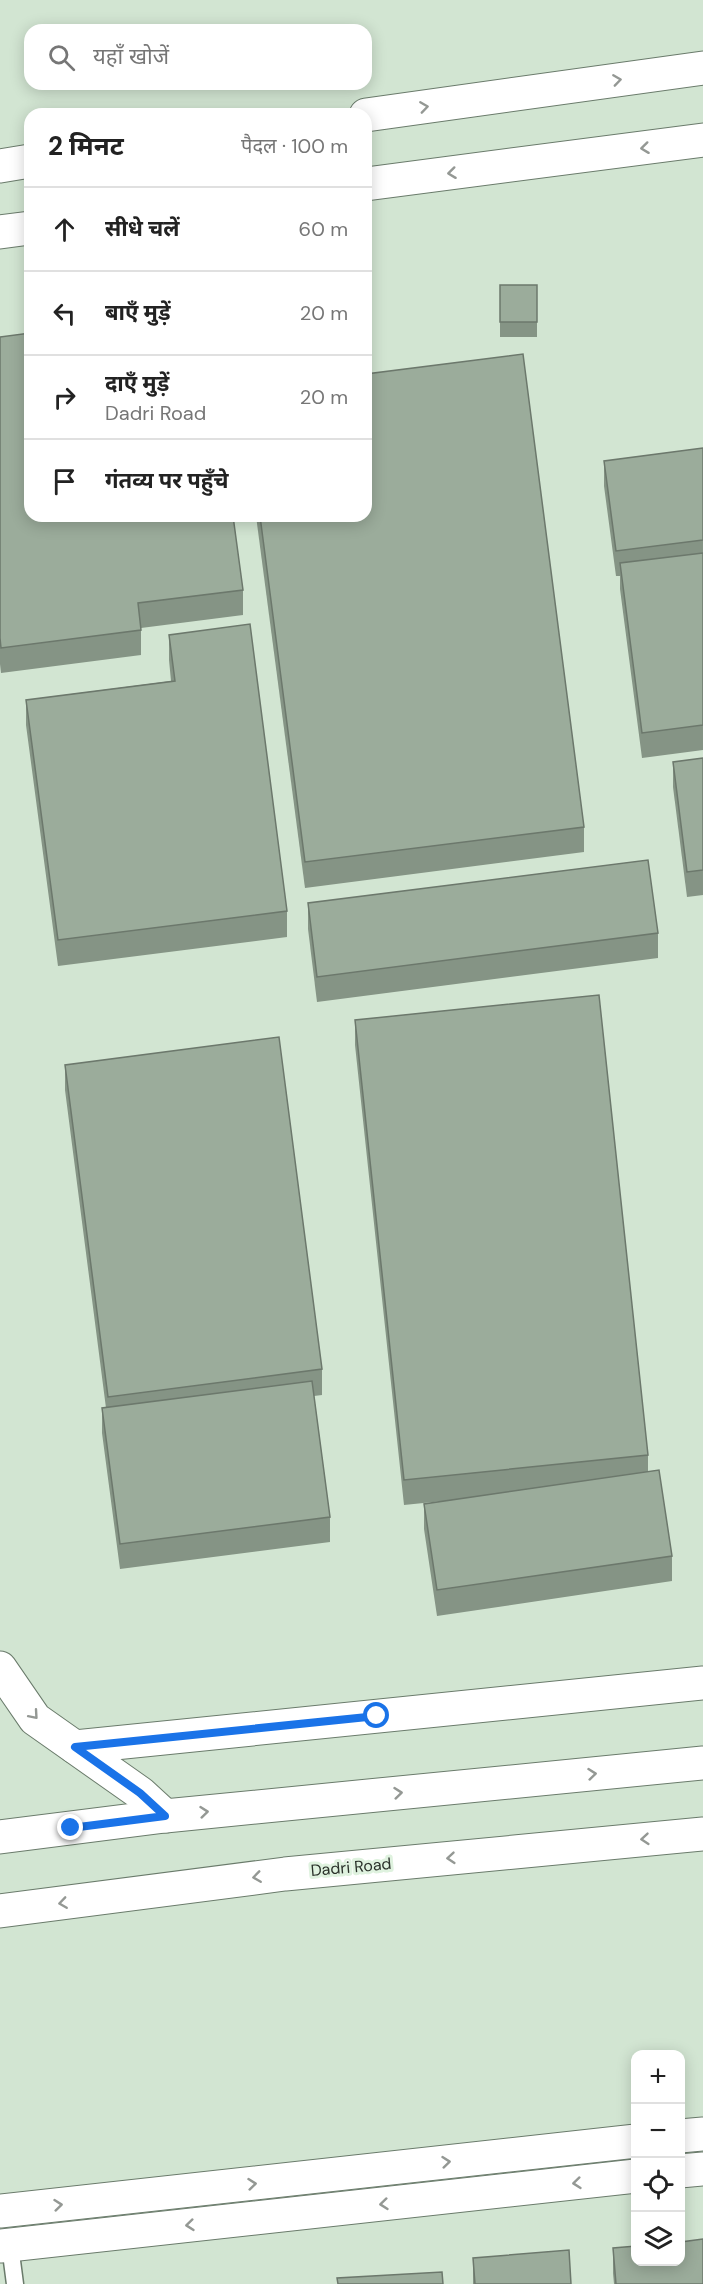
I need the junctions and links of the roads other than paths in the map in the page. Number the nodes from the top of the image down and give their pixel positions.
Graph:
1 (703, 68) edge
2 (372, 114) edge
3 (703, 140) edge
4 (24, 163) edge
5 (0, 166) edge
6 (372, 183) edge
7 (24, 229) edge
8 (0, 232) edge
9 (0, 1668) edge
10 (703, 1683) edge
11 (75, 1747) junction
12 (703, 1763) edge
13 (165, 1816) junction
14 (703, 1834) edge
15 (0, 1837) edge
16 (0, 1911) edge
17 (703, 2134) edge
18 (685, 2136) edge
19 (631, 2142) edge
20 (703, 2169) edge
21 (685, 2171) edge
22 (631, 2177) edge
23 (3, 2211) edge
24 (5, 2246) edge
25 (15, 2284) edge

2 -> 1 street
3 -> 6 street
4 - 5 street
7 - 8 street
9 -> 11 street
10 - 11 street
11 - 13 street
13 -> 12 street
13 - 15 street
14 -> 16 street, Dadri Road
17 - 18 street
23 -> 19 street
20 - 21 street
22 -> 24 street
23 - 24 lane
24 - 25 lane

